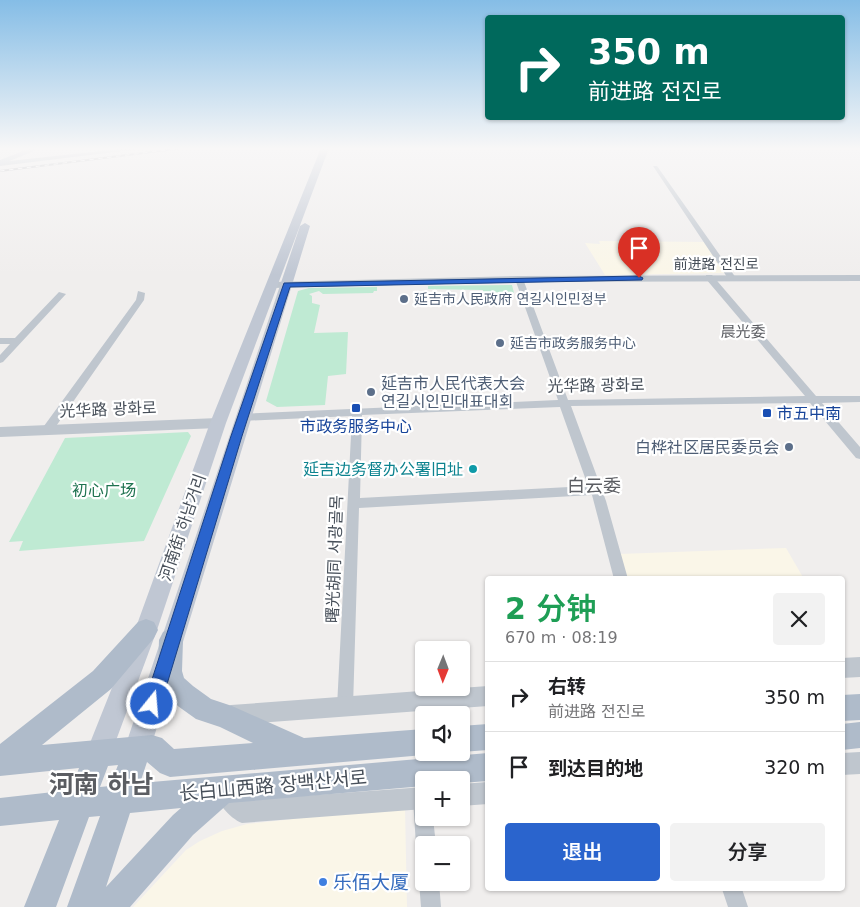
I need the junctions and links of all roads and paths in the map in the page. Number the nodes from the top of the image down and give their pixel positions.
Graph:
1 (307, 190) edge
2 (317, 190) edge
3 (671, 190) edge
4 (293, 230) junction
5 (304, 230) junction
6 (709, 277) junction
7 (732, 278) junction
8 (519, 279) junction
9 (858, 280) edge
10 (279, 284) junction
11 (140, 293) dead end
12 (62, 294) dead end
13 (0, 341) edge
14 (18, 341) junction
15 (0, 360) edge
16 (860, 399) edge
17 (814, 400) junction
18 (564, 403) junction
19 (357, 412) junction
20 (242, 417) junction
21 (218, 423) junction
22 (48, 429) junction
23 (0, 432) edge
24 (860, 455) edge
25 (596, 490) junction
26 (353, 503) junction
27 (620, 576) edge
28 (146, 630) junction
29 (172, 640) junction
30 (860, 667) edge
31 (845, 668) edge
32 (485, 696) edge
33 (860, 706) edge
34 (345, 707) junction
35 (845, 708) edge
36 (223, 715) junction
37 (860, 735) edge
38 (485, 737) edge
39 (845, 737) edge
40 (470, 738) edge
41 (415, 743) edge
42 (137, 750) junction
43 (302, 752) junction
44 (98, 753) junction
45 (0, 762) edge
46 (860, 763) edge
47 (845, 764) edge
48 (485, 767) edge
49 (223, 789) junction
50 (485, 792) edge
51 (470, 794) edge
52 (415, 799) edge
53 (120, 800) junction
54 (80, 804) junction
55 (0, 812) edge
56 (430, 891) edge
57 (733, 891) edge
58 (40, 907) edge
59 (83, 907) edge
60 (109, 907) edge
61 (431, 907) edge
62 (738, 907) edge

1 - 4 main road, 河南街 하남거리
2 - 5 main road, 河南街 하남거리
3 - 7 street
4 - 5 main road
4 - 10 main road, 河南街 하남거리
5 - 10 main road, 河南街 하남거리
6 - 7 street, 前进路 전진로
6 - 8 street, 前进路 전진로
6 - 17 street
7 - 9 street, 前进路 전진로
8 - 10 street, 前进路 전진로
8 - 18 street
10 - 20 main road, 河南街 하남거리
10 - 21 main road, 河南街 하남거리
11 - 22 street
12 - 14 street
13 - 14 street
14 - 15 street
16 - 17 street, 光华路 광화로
17 - 18 street, 光华路 광화로
17 - 24 street
18 - 19 street, 光华路 광화로
18 - 25 street
19 - 20 street, 光华路 광화로
19 - 26 street, 曙光胡同 서광골목
20 - 29 main road, 河南街 하남거리
21 - 22 street, 光华路 광화로
21 - 28 main road, 河南街 하남거리
22 - 23 street, 光华路 광화로
25 - 26 street
25 - 27 street
26 - 34 street, 曙光胡同 서광골목
28 - 44 main road, 河南街 하남거리
28 - 45 main road
29 - 36 main road
29 - 42 main road, 河南街 하남거리
30 - 31 street
32 - 34 street
33 - 35 main road
34 - 36 street
36 - 43 main road
37 - 39 main road
38 - 40 main road
41 - 43 main road, 长白山西路 장백산서로
42 - 43 main road, 长白山西路 장백산서로
42 - 44 main road, 长白山西路 장백산서로
42 - 53 main road, 河南街 하남거리
44 - 45 main road, 长白山西路 장백산서로
44 - 54 main road, 河南街 하남거리
46 - 47 street
48 - 49 main road, 长白山西路 장백산서로
49 - 52 street
49 - 53 main road, 长白山西路 장백산서로
49 - 60 main road
50 - 51 street
53 - 54 main road, 长白山西路 장백산서로
53 - 59 main road, 河南街 하남거리
54 - 55 main road, 长白山西路 장백산서로
54 - 58 main road, 河南街 하남거리
56 - 61 street
57 - 62 street

